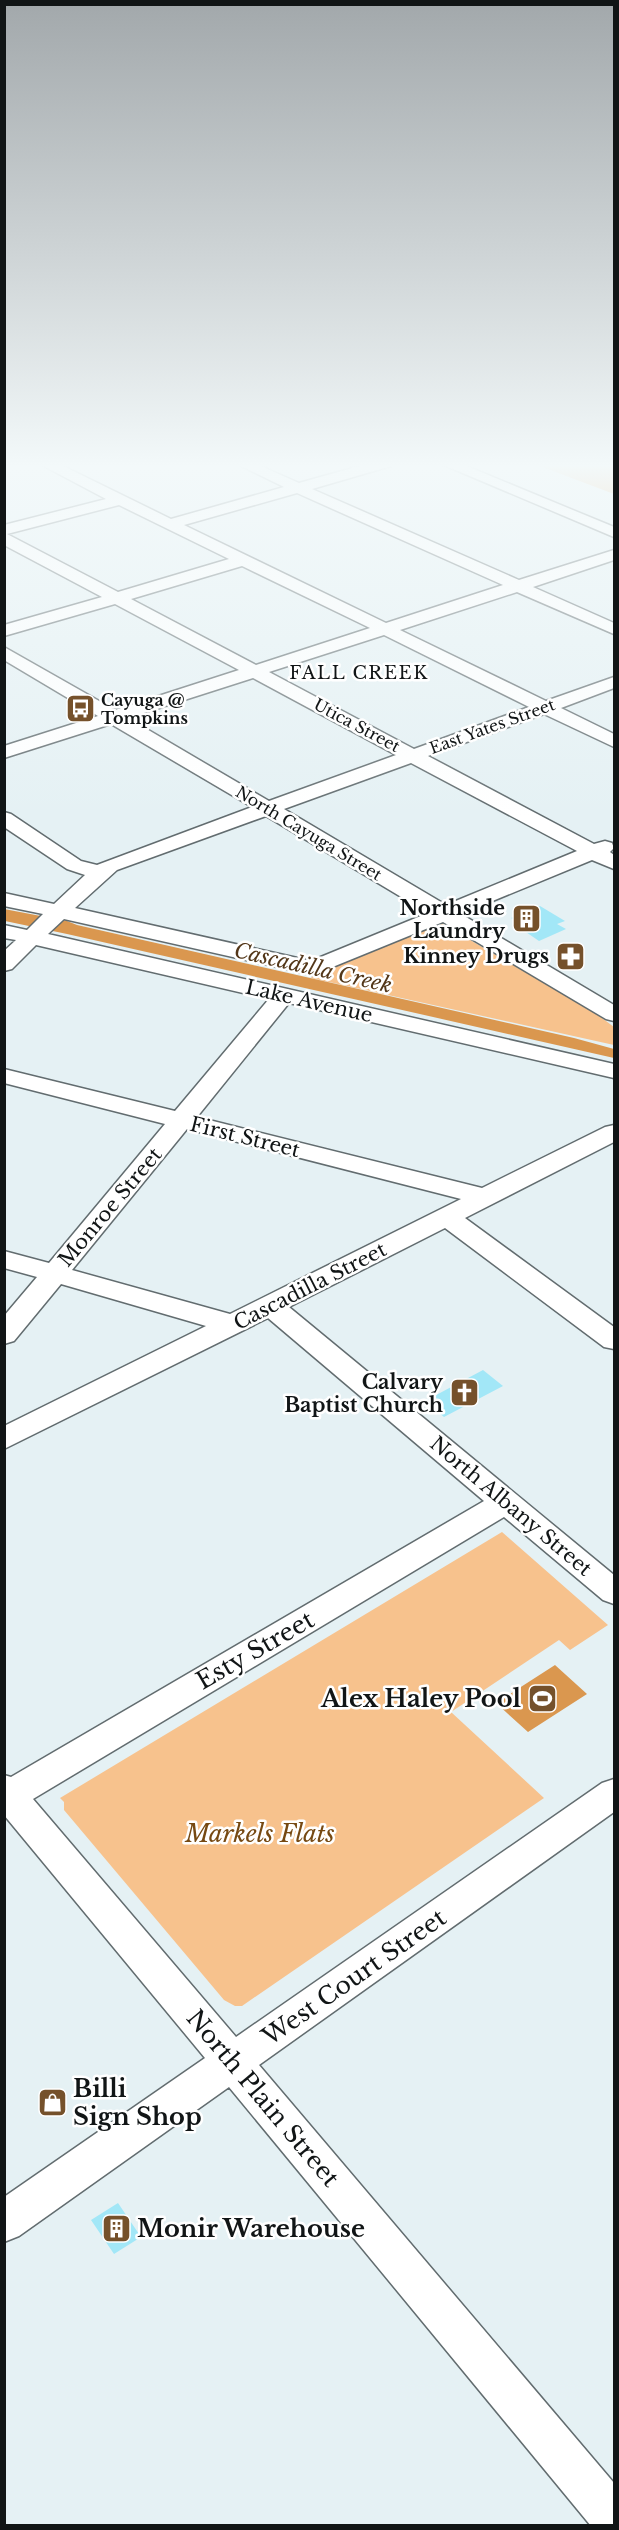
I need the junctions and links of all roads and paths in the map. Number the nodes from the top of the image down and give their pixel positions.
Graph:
1 (87, 581) edge
2 (172, 581) edge
3 (287, 581) edge
4 (507, 581) edge
5 (533, 581) edge
6 (518, 586) junction
7 (118, 597) junction
8 (385, 629) junction
9 (615, 629) edge
10 (4, 631) edge
11 (4, 652) edge
12 (257, 671) junction
13 (615, 682) edge
14 (545, 707) junction
15 (114, 717) junction
16 (615, 741) edge
17 (4, 752) edge
18 (413, 755) junction
19 (267, 808) junction
20 (4, 818) edge
21 (615, 843) edge
22 (594, 852) junction
23 (615, 863) edge
24 (99, 873) junction
25 (4, 899) edge
26 (57, 913) junction
27 (445, 914) junction
28 (4, 931) edge
29 (35, 934) junction
30 (4, 964) edge
31 (284, 995) junction
32 (615, 1014) edge
33 (615, 1071) edge
34 (4, 1076) edge
35 (181, 1121) junction
36 (615, 1132) edge
37 (486, 1197) junction
38 (447, 1217) junction
39 (4, 1259) edge
40 (55, 1274) junction
41 (270, 1305) junction
42 (233, 1324) junction
43 (4, 1335) edge
44 (615, 1340) edge
45 (4, 1439) edge
46 (506, 1502) junction
47 (615, 1592) edge
48 (615, 1793) edge
49 (6, 1794) edge
50 (233, 2061) junction
51 (4, 2222) edge
52 (615, 2518) edge

1 - 7 street, Utica Street
2 - 7 street
3 - 8 street
4 - 6 street
5 - 6 street
6 - 8 street
6 - 9 street
7 - 10 street
7 - 12 street, Utica Street
8 - 12 street
8 - 14 street
11 - 15 street, North Cayuga Street
12 - 15 street
12 - 18 street, Utica Street
13 - 14 street, East Yates Street
14 - 16 street
14 - 18 street, East Yates Street
15 - 17 street
15 - 19 street, North Cayuga Street
18 - 19 street, East Yates Street
18 - 22 street, Utica Street
19 - 24 street, East Yates Street
19 - 27 street, North Cayuga Street
20 - 24 street
21 - 22 street
22 - 23 street, Utica Street
22 - 27 street
24 - 26 street, East Yates Street
25 - 26 street
26 - 27 street
26 - 29 street, East Yates Street
27 - 32 street, North Cayuga Street
28 - 29 street, Lake Avenue
29 - 30 street, East Yates Street
29 - 31 street, Lake Avenue
31 - 33 street, Lake Avenue
31 - 35 street, Monroe Street
34 - 35 street, First Street
35 - 37 street, First Street
35 - 40 street, Monroe Street
36 - 37 street, Cascadilla Street
37 - 38 street, Cascadilla Street
38 - 41 street, Cascadilla Street
38 - 44 street
39 - 40 street
40 - 42 street
40 - 43 street, Monroe Street
41 - 42 street, Cascadilla Street
41 - 46 street, North Albany Street
42 - 45 street, Cascadilla Street
46 - 47 street, North Albany Street
46 - 49 street, Esty Street
48 - 50 street, West Court Street
49 - 50 street, North Plain Street
50 - 51 street, West Court Street
50 - 52 street, North Plain Street

